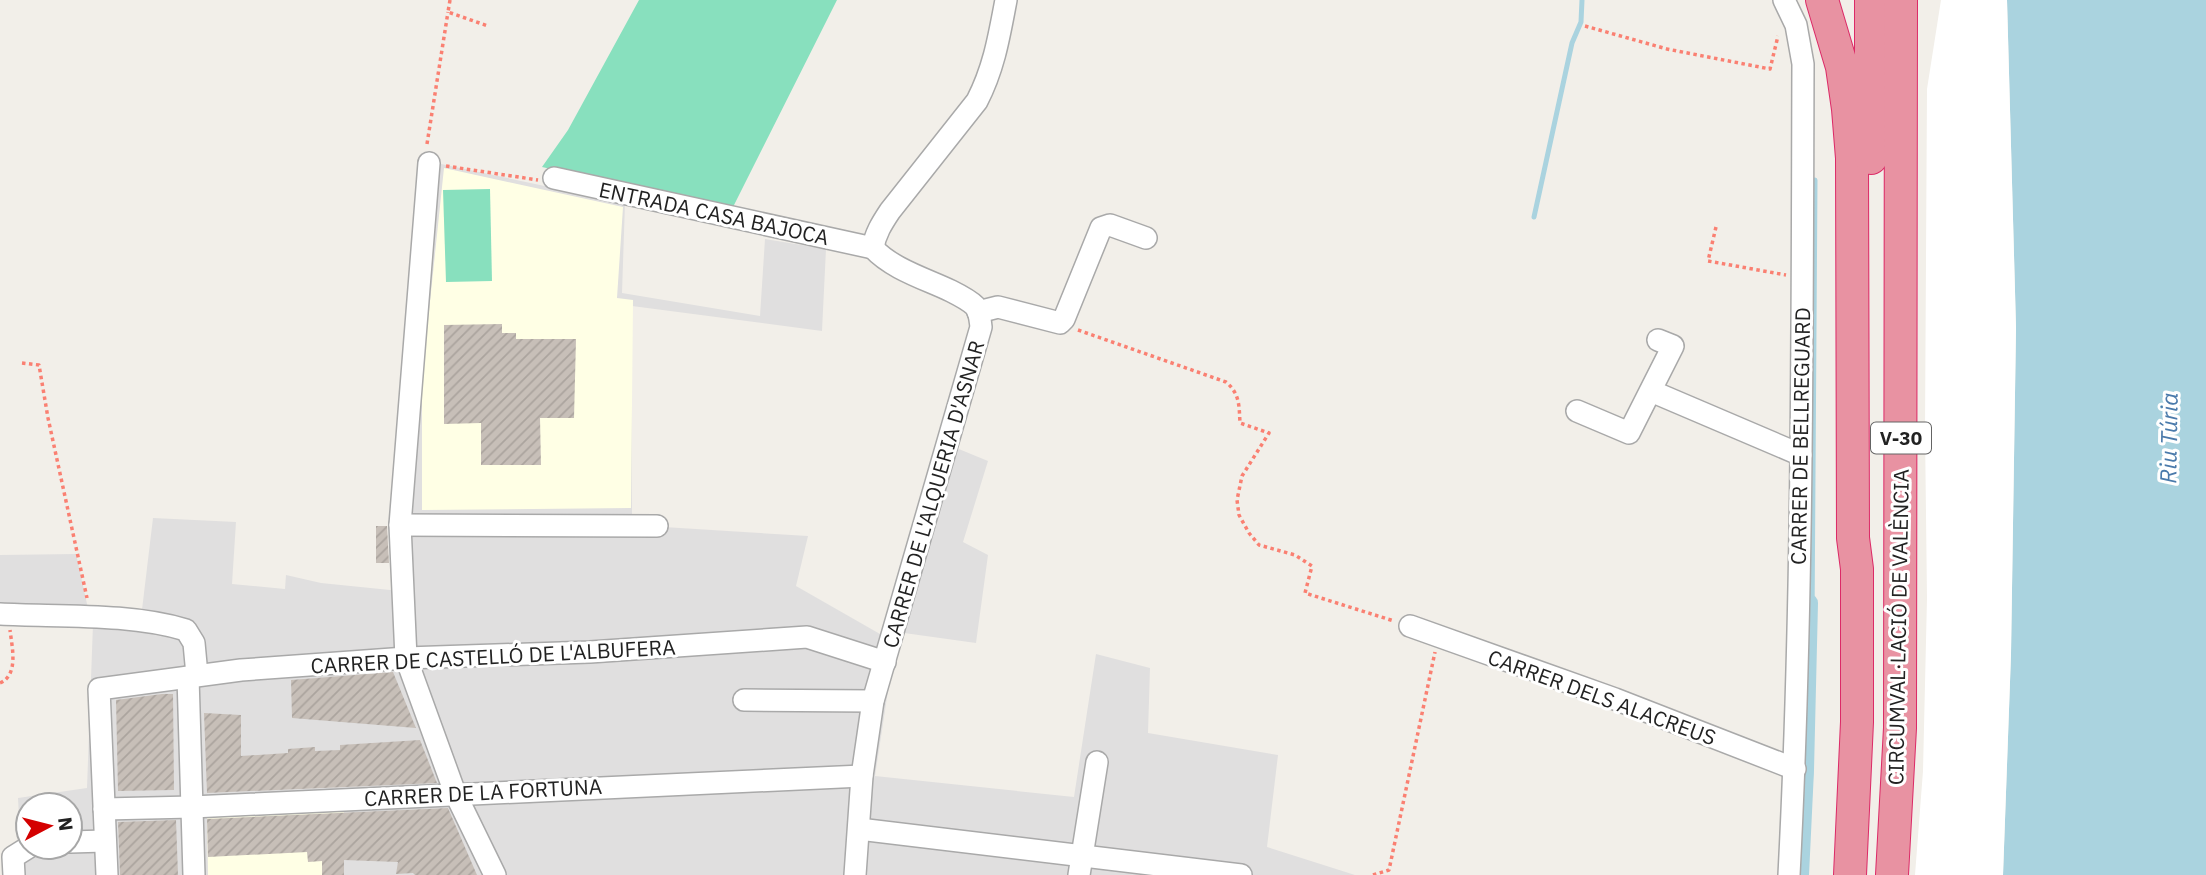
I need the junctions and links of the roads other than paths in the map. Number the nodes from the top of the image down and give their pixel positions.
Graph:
1 (1006, 0) edge
2 (1822, 0) edge
3 (1871, 0) edge
4 (1901, 0) edge
5 (1785, 2) edge
6 (429, 163) road end
7 (554, 178) road end
8 (1146, 238) dead end
9 (873, 248) junction
10 (978, 312) junction
11 (1658, 340) dead end
12 (1651, 391) junction
13 (1577, 411) dead end
14 (1801, 455) junction
15 (400, 525) junction
16 (657, 526) dead end
17 (1857, 569) junction
18 (4, 614) edge
19 (1410, 626) road end
20 (406, 658) junction
21 (885, 662) junction
22 (192, 676) junction
23 (744, 700) dead end
24 (873, 701) junction
25 (1097, 762) dead end
26 (1794, 769) junction
27 (862, 776) junction
28 (455, 793) junction
29 (192, 807) junction
30 (104, 809) junction
31 (859, 829) junction
32 (105, 841) junction
33 (84, 842) edge
34 (14, 856) edge
35 (1081, 865) edge
36 (14, 875) edge
37 (107, 875) edge
38 (194, 875) edge
39 (495, 875) edge
40 (855, 875) edge
41 (1241, 875) edge
42 (1789, 875) edge
43 (1850, 875) edge
44 (1892, 875) edge

1 - 9 street
2 - 17 highway
3 - 17 highway, CIRCUMVAL·LACIÓ DE VALÈNCIA / V-30
4 - 44 highway, CIRCUMVAL·LACIÓ DE VALÈNCIA / V-30
5 - 14 street, CARRER DE BELLREGUARD
6 - 15 street
7 - 9 street, ENTRADA CASA BAJOCA
8 - 10 street
9 - 10 street, CARRER DE L'ALQUERIA D'ASNAR
10 - 21 street, CARRER DE L'ALQUERIA D'ASNAR
11 - 12 street
12 - 13 street
12 - 14 street
14 - 26 street, CARRER DE BELLREGUARD
15 - 16 street
15 - 20 street
17 - 43 highway, CIRCUMVAL·LACIÓ DE VALÈNCIA / V-30
18 - 22 street
19 - 26 street, CARRER DELS ALACREUS
20 - 21 street, CARRER DE CASTELLÓ DE L'ALBUFERA
20 - 22 street, CARRER DE CASTELLÓ DE L'ALBUFERA
20 - 28 street
21 - 24 street, CARRER DE L'ALQUERIA D'ASNAR
22 - 29 street
22 - 30 street, CARRER DE CASTELLÓ DE L'ALBUFERA
23 - 24 street
24 - 27 street, CARRER DE L'ALQUERIA D'ASNAR
25 - 35 street
26 - 42 street, CARRER DE BELLREGUARD
27 - 28 street, CARRER DE LA FORTUNA
27 - 31 street, CARRER DE L'ALQUERIA D'ASNAR
28 - 29 street, CARRER DE LA FORTUNA
28 - 39 street
29 - 30 street, CARRER DE LA FORTUNA
29 - 38 street
30 - 32 street
31 - 35 street
31 - 40 street, CARRER DE L'ALQUERIA D'ASNAR
32 - 33 street
32 - 37 street
34 - 36 street
35 - 41 street

